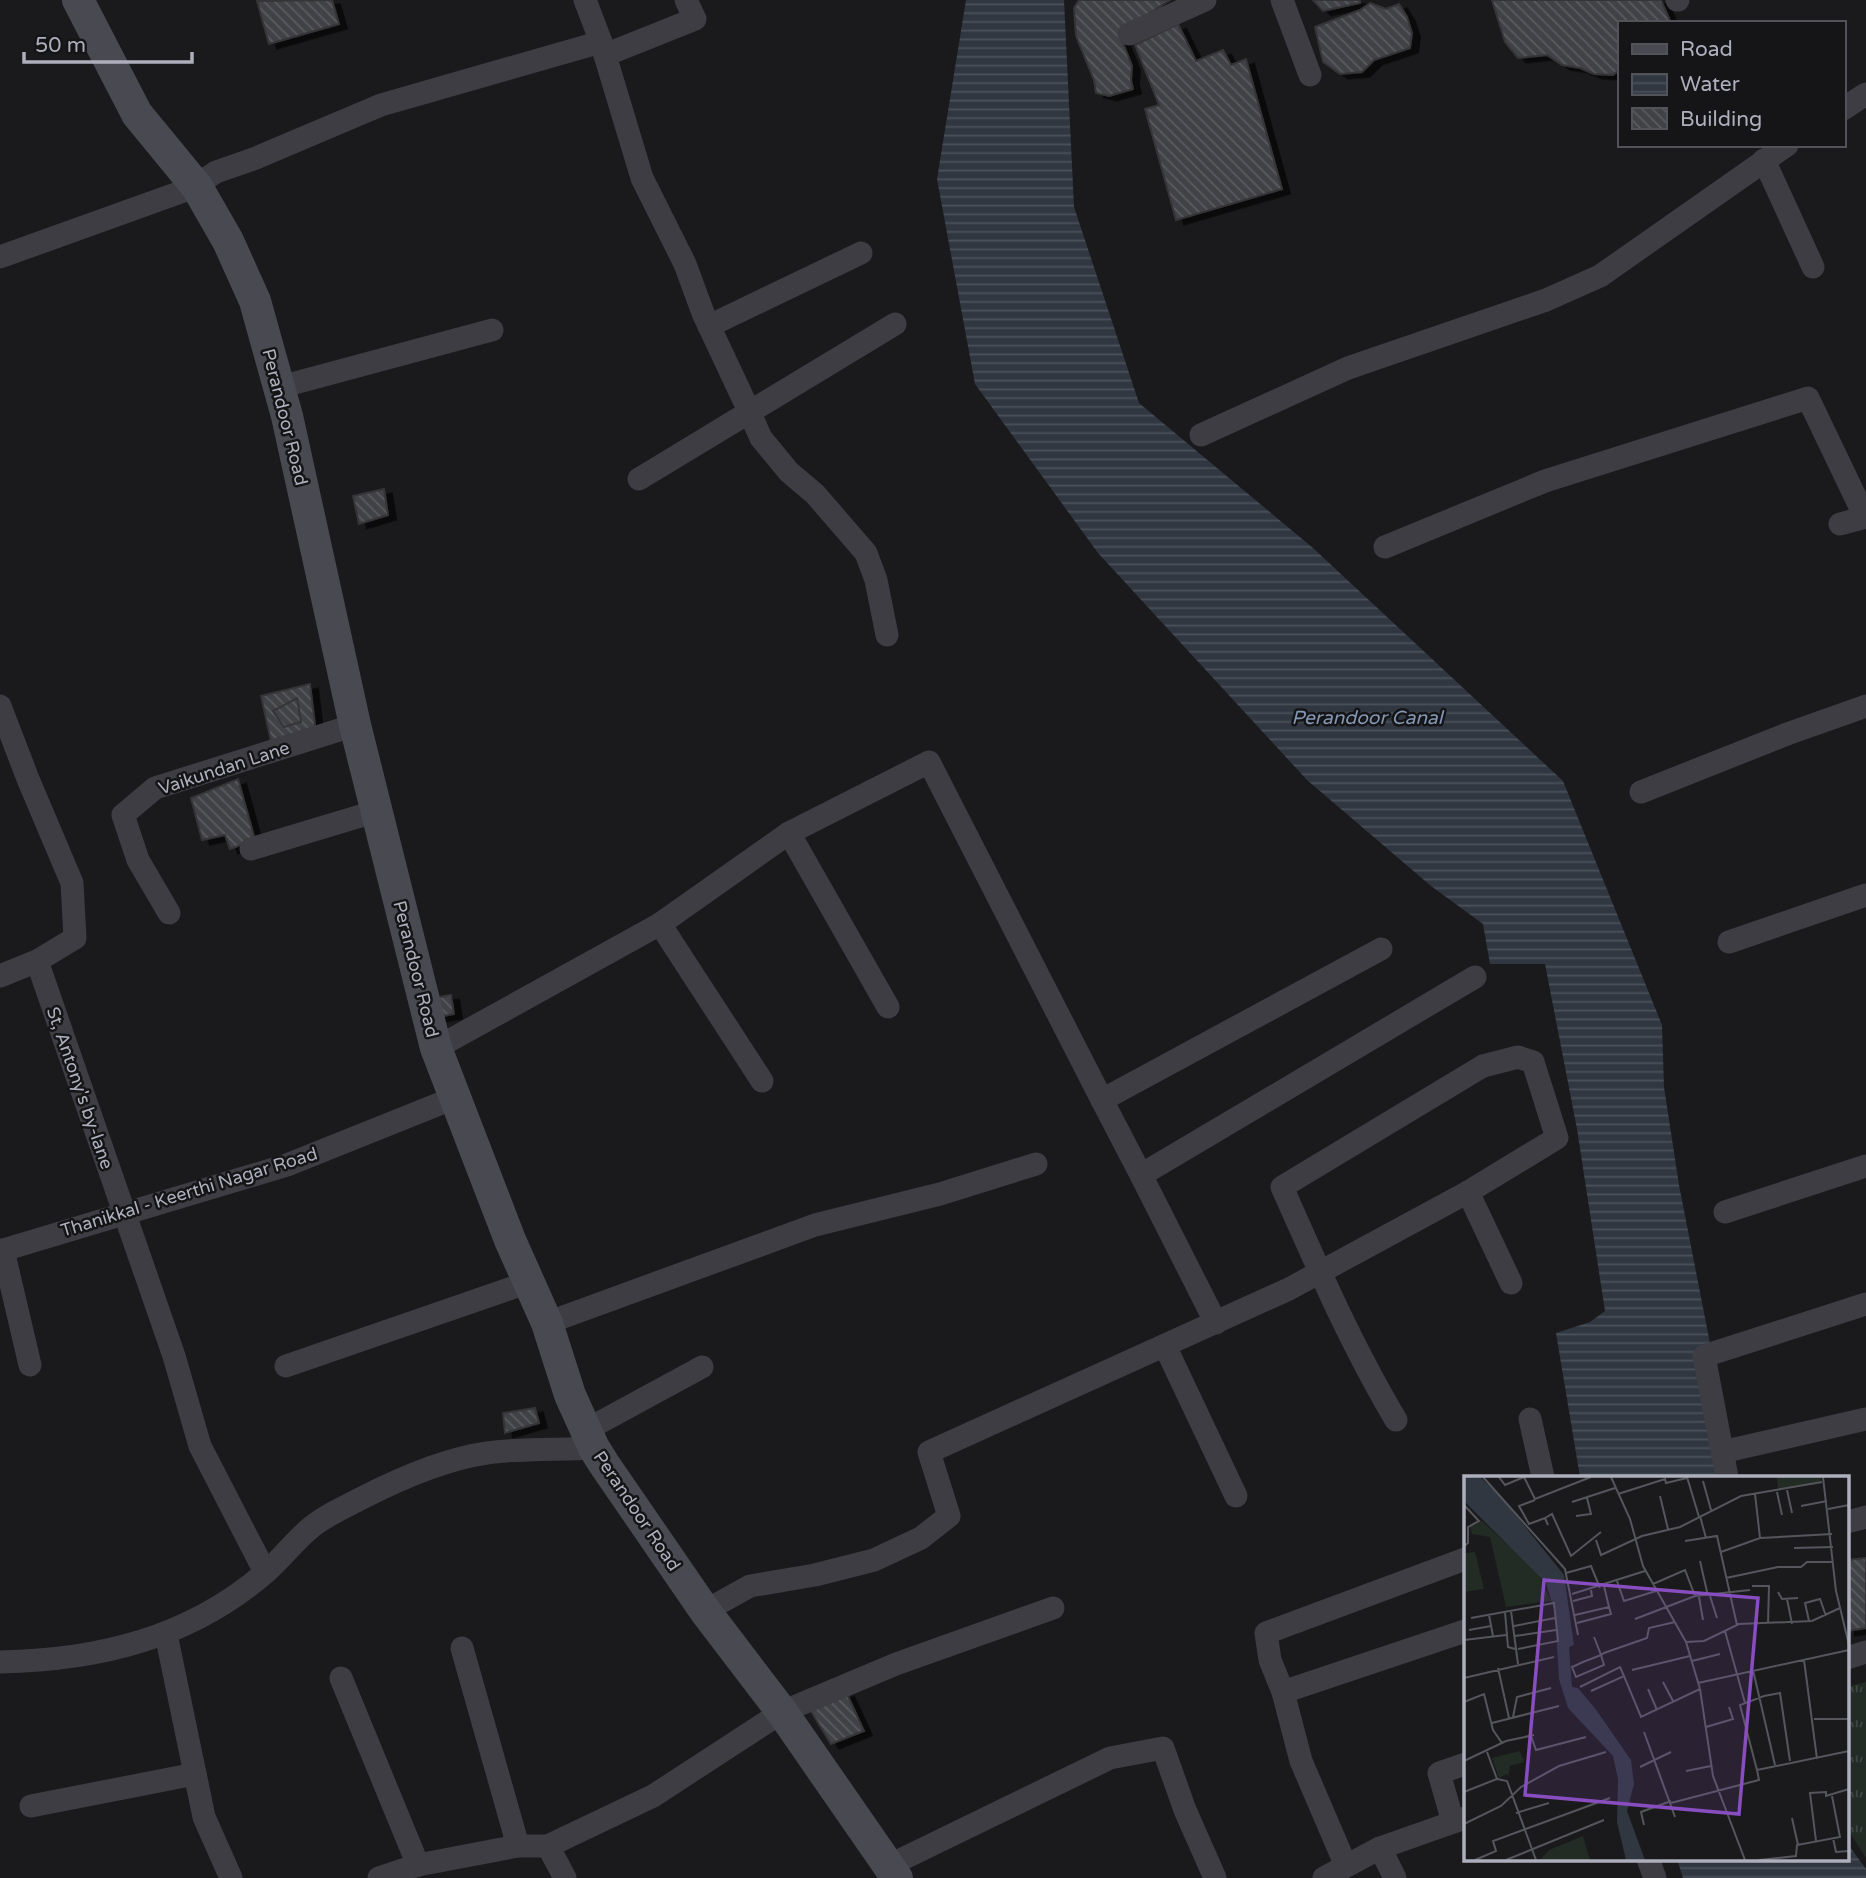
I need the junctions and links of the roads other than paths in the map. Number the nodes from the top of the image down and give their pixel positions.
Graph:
1 (78, 0) edge
2 (585, 0) edge
3 (686, 0) edge
4 (1205, 0) edge
5 (1282, 0) edge
6 (1129, 34) dead end
7 (603, 49) junction
8 (1310, 75) dead end
9 (1866, 94) edge
10 (1845, 107) edge
11 (1784, 147) edge
12 (1765, 160) junction
13 (197, 187) junction
14 (861, 253) dead end
15 (0, 257) edge
16 (1813, 267) dead end
17 (895, 324) dead end
18 (709, 326) junction
19 (492, 330) dead end
20 (280, 387) junction
21 (749, 411) junction
22 (1201, 435) dead end
23 (639, 479) dead end
24 (1866, 517) edge
25 (1840, 524) dead end
26 (1385, 547) dead end
27 (887, 635) dead end
28 (0, 706) edge
29 (1866, 706) edge
30 (355, 725) junction
31 (1641, 792) dead end
32 (377, 811) junction
33 (789, 833) junction
34 (251, 849) dead end
35 (1866, 895) edge
36 (169, 913) dead end
37 (660, 924) junction
38 (1729, 942) dead end
39 (1381, 948) dead end
40 (37, 961) junction
41 (0, 976) edge
42 (1475, 977) dead end
43 (888, 1007) dead end
44 (436, 1048) junction
45 (762, 1081) dead end
46 (454, 1098) junction
47 (1102, 1100) junction
48 (1036, 1164) dead end
49 (1866, 1166) edge
50 (1141, 1175) junction
51 (1468, 1192) junction
52 (1725, 1212) dead end
53 (123, 1214) junction
54 (2, 1250) edge
55 (1320, 1271) junction
56 (529, 1282) junction
57 (1511, 1283) dead end
58 (1866, 1304) edge
59 (1216, 1322) junction
60 (547, 1323) junction
61 (1165, 1346) junction
62 (30, 1365) dead end
63 (286, 1366) dead end
64 (702, 1367) dead end
65 (1530, 1419) dead end
66 (1866, 1419) edge
67 (1396, 1420) dead end
68 (590, 1439) junction
69 (1722, 1452) junction
70 (1543, 1476) edge
71 (1727, 1476) edge
72 (1236, 1496) dead end
73 (1866, 1517) edge
74 (1848, 1522) edge
75 (1464, 1559) edge
76 (265, 1573) junction
77 (1053, 1608) dead end
78 (705, 1611) junction
79 (1464, 1631) edge
80 (166, 1634) junction
81 (462, 1648) dead end
82 (1866, 1653) edge
83 (1848, 1658) edge
84 (0, 1662) edge
85 (341, 1678) dead end
86 (1283, 1692) junction
87 (782, 1712) junction
88 (1464, 1764) edge
89 (195, 1774) junction
90 (30, 1806) dead end
91 (1459, 1820) edge
92 (517, 1846) junction
93 (548, 1846) junction
94 (1380, 1848) junction
95 (1648, 1860) edge
96 (1346, 1866) junction
97 (431, 1868) edge
98 (893, 1872) edge
99 (231, 1878) edge
100 (380, 1878) edge
101 (565, 1878) edge
102 (1215, 1878) edge
103 (1324, 1878) edge
104 (1395, 1878) edge
105 (1655, 1878) edge

1 - 13 main road, Perandoor Road
2 - 7 street
3 - 7 street
4 - 6 street
5 - 8 street
7 - 13 street
7 - 18 street
9 - 10 street
11 - 12 street
12 - 16 street
12 - 22 street
13 - 15 street
13 - 20 main road, Perandoor Road
14 - 18 street
17 - 21 street
18 - 21 street
19 - 20 street
20 - 30 main road, Perandoor Road
21 - 23 street
21 - 27 street
24 - 25 street
24 - 26 street
28 - 40 street
29 - 31 street
30 - 32 main road, Perandoor Road
30 - 36 street, Vaikundan Lane
32 - 34 street
32 - 44 main road, Perandoor Road
33 - 37 street
33 - 43 street
33 - 47 street
35 - 38 street
37 - 44 street
37 - 45 street
39 - 47 street
40 - 41 street
40 - 53 street, St, Antony's by-lane
42 - 50 street
44 - 46 main road, Perandoor Road
46 - 53 street, Thanikkal - Keerthi Nagar Road
46 - 56 main road, Perandoor Road
47 - 50 street
48 - 60 street
49 - 52 street
50 - 59 street
51 - 55 street
51 - 55 street
51 - 57 street
53 - 54 street, Thanikkal - Keerthi Nagar Road
53 - 76 street, St, Antony's by-lane
54 - 62 street
55 - 59 street
55 - 67 street
56 - 60 main road, Perandoor Road
56 - 63 street
58 - 69 street
59 - 61 street
60 - 68 main road, Perandoor Road
61 - 72 street
61 - 78 street
64 - 68 street
65 - 70 street
66 - 69 street
68 - 76 street
68 - 78 main road, Perandoor Road
69 - 71 street
73 - 74 street
75 - 86 street
76 - 80 street
77 - 87 street
78 - 87 main road, Perandoor Road
79 - 86 street
80 - 84 street
80 - 89 street
81 - 92 street
82 - 83 street
85 - 97 street
86 - 96 street
87 - 93 street
87 - 98 main road, Perandoor Road
88 - 91 street
89 - 90 street
89 - 99 street
91 - 94 street
92 - 93 street
92 - 97 street
93 - 101 street
94 - 96 street
94 - 104 street
95 - 105 street
96 - 103 street
97 - 100 street
98 - 102 street

